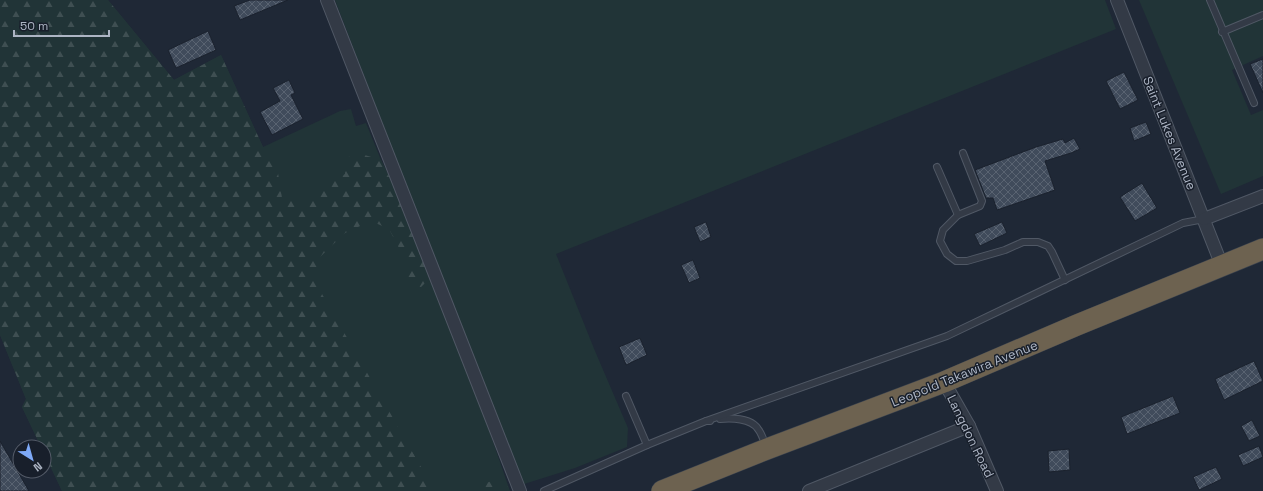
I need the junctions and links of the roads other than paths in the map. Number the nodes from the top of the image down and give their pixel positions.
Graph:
1 (327, 0) edge
2 (1117, 0) edge
3 (1210, 0) edge
4 (1263, 15) edge
5 (1222, 32) junction
6 (1254, 103) dead end
7 (963, 153) dead end
8 (938, 167) dead end
9 (1263, 196) edge
10 (958, 216) junction
11 (1204, 219) junction
12 (1263, 249) edge
13 (1222, 266) junction
14 (1066, 280) junction
15 (944, 382) junction
16 (626, 396) dead end
17 (706, 421) junction
18 (969, 426) junction
19 (647, 445) junction
20 (767, 449) junction
21 (520, 491) edge
22 (544, 491) edge
23 (662, 491) edge
24 (809, 491) edge
25 (997, 491) edge

1 - 21 street
2 - 11 street, Saint Lukes Avenue
3 - 5 lane
4 - 5 lane
5 - 6 lane
7 - 10 lane
8 - 10 lane
9 - 11 street
10 - 14 lane
11 - 13 street, Saint Lukes Avenue
11 - 14 lane
12 - 13 highway, Leopold Takawira Avenue
13 - 15 highway, Leopold Takawira Avenue
14 - 17 lane
15 - 18 street, Langdon Road
15 - 20 highway, Leopold Takawira Avenue
16 - 19 lane
17 - 19 lane
17 - 20 lane
18 - 24 street
18 - 25 street, Langdon Road
19 - 22 lane
20 - 23 highway, Leopold Takawira Avenue

